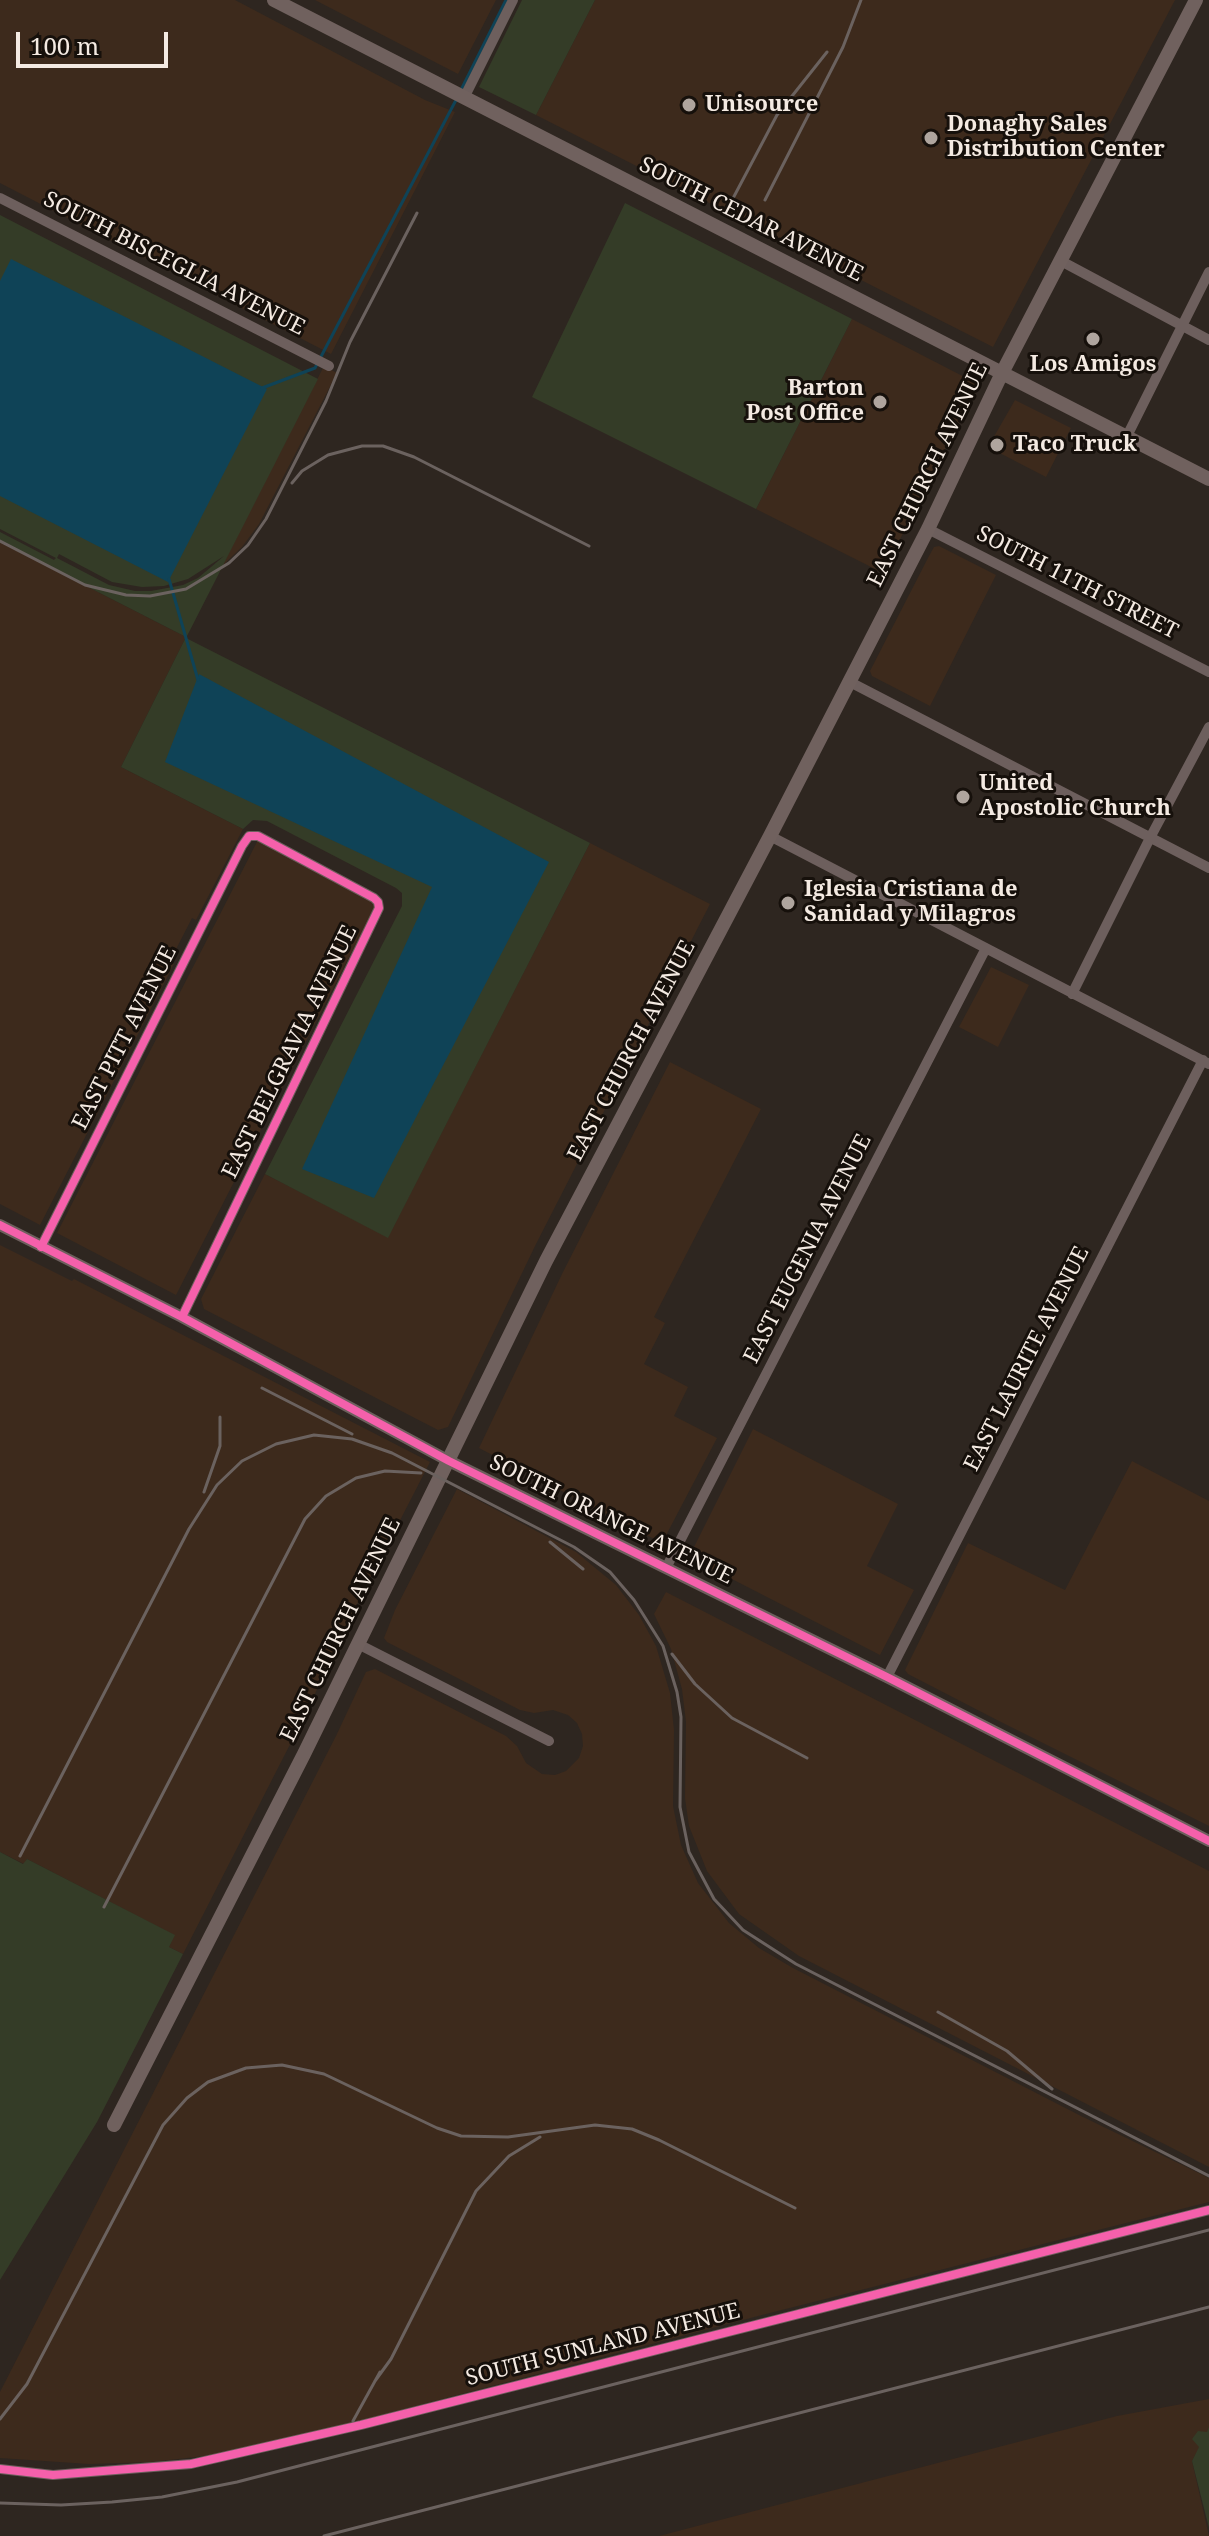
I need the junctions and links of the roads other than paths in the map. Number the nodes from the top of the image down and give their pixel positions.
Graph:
1 (274, 0) edge
2 (513, 0) edge
3 (1196, 0) edge
4 (464, 98) junction
5 (0, 198) edge
6 (1061, 261) junction
7 (1209, 272) edge
8 (1181, 325) junction
9 (1209, 340) edge
10 (329, 366) dead end
11 (1002, 373) junction
12 (1126, 438) junction
13 (1209, 479) edge
14 (928, 529) junction
15 (1209, 672) edge
16 (848, 681) junction
17 (1209, 727) edge
18 (770, 836) junction
19 (1150, 838) junction
20 (242, 846) joint
21 (1209, 868) edge
22 (985, 950) junction
23 (1072, 994) junction
24 (1206, 1062) edge
25 (0, 1225) edge
26 (41, 1247) junction
27 (182, 1317) junction
28 (449, 1461) junction
29 (666, 1568) junction
30 (358, 1644) junction
31 (887, 1677) junction
32 (549, 1741) dead end
33 (1209, 1841) edge
34 (114, 2125) dead end
35 (1209, 2210) edge
36 (0, 2469) edge

1 - 4 main road, SOUTH CEDAR AVENUE
2 - 4 street
3 - 6 main road, EAST CHURCH AVENUE
4 - 11 main road, SOUTH CEDAR AVENUE
5 - 10 street, SOUTH BISCEGLIA AVENUE
6 - 8 street
6 - 11 main road, EAST CHURCH AVENUE
7 - 8 street
8 - 9 street
8 - 12 street
11 - 12 main road, SOUTH CEDAR AVENUE
11 - 14 main road, EAST CHURCH AVENUE
12 - 13 main road, SOUTH CEDAR AVENUE
14 - 15 street, SOUTH 11TH STREET
14 - 16 main road, EAST CHURCH AVENUE
16 - 18 main road, EAST CHURCH AVENUE
16 - 19 street
17 - 19 street
18 - 22 street
18 - 28 main road, EAST CHURCH AVENUE
19 - 21 street
19 - 23 street
20 - 26 street, EAST PITT AVENUE
20 - 27 street, EAST BELGRAVIA AVENUE
22 - 23 street
22 - 29 street, EAST EUGENIA AVENUE
23 - 24 street
24 - 31 street, EAST LAURITE AVENUE
25 - 26 street, SOUTH ORANGE AVENUE
26 - 27 street, SOUTH ORANGE AVENUE
27 - 28 street, SOUTH ORANGE AVENUE
28 - 29 street, SOUTH ORANGE AVENUE
28 - 30 main road, EAST CHURCH AVENUE
29 - 31 street, SOUTH ORANGE AVENUE
30 - 32 street
30 - 34 main road, EAST CHURCH AVENUE
31 - 33 street, SOUTH ORANGE AVENUE
35 - 36 street, SOUTH SUNLAND AVENUE

